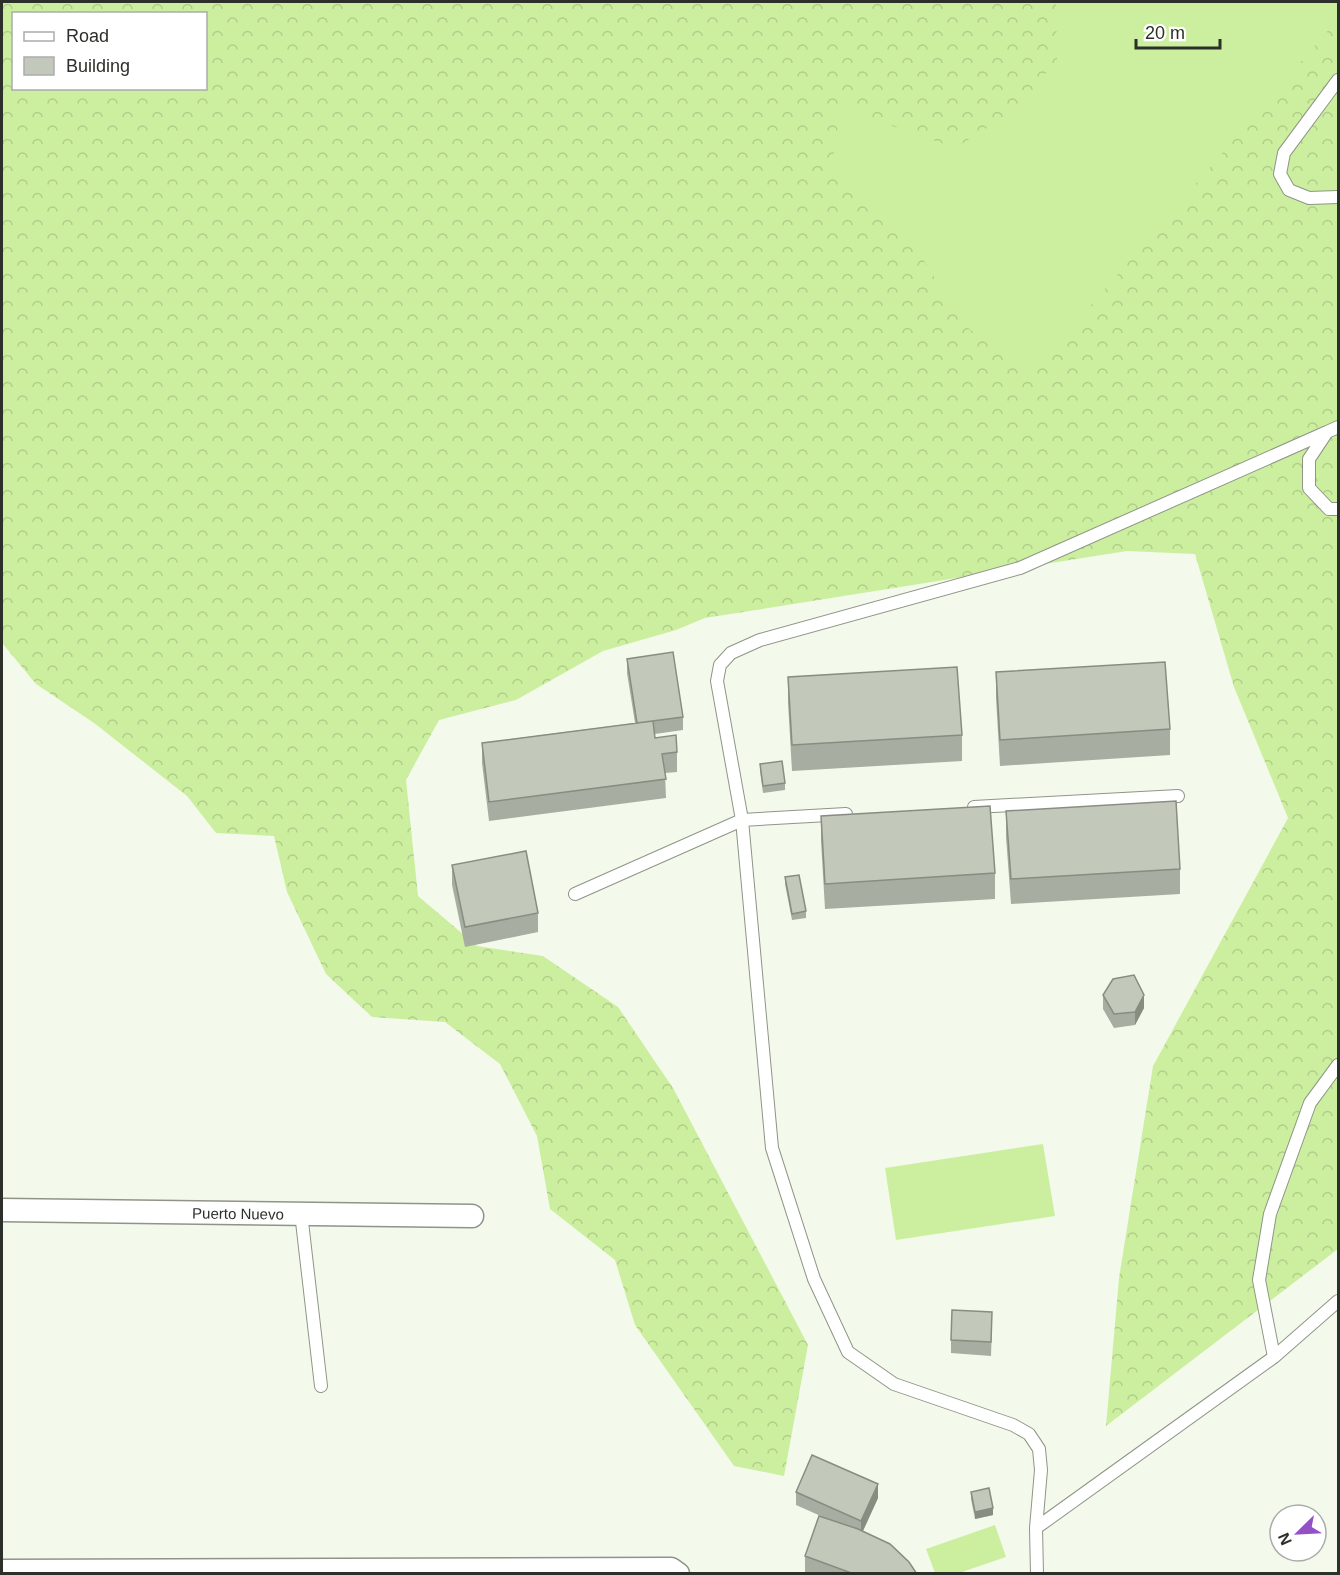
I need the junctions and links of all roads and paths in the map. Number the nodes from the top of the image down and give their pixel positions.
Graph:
1 (1338, 80) edge
2 (1338, 197) edge
3 (1332, 429) edge
4 (1338, 509) edge
5 (1178, 796) dead end
6 (966, 808) edge
7 (860, 813) edge
8 (742, 820) junction
9 (575, 894) dead end
10 (1338, 1065) edge
11 (2, 1210) edge
12 (300, 1214) junction
13 (472, 1216) dead end
14 (1338, 1301) edge
15 (1274, 1357) junction
16 (321, 1386) dead end
17 (1036, 1528) junction
18 (2, 1571) edge
19 (678, 1574) edge
20 (1037, 1574) edge

1 - 2 lane
3 - 4 lane
3 - 8 lane
5 - 6 lane
7 - 8 lane
8 - 9 lane
8 - 17 lane
10 - 15 lane
11 - 12 street, Puerto Nuevo
12 - 13 street, Puerto Nuevo
12 - 16 lane
14 - 15 lane
15 - 17 lane
17 - 20 lane
18 - 19 street

